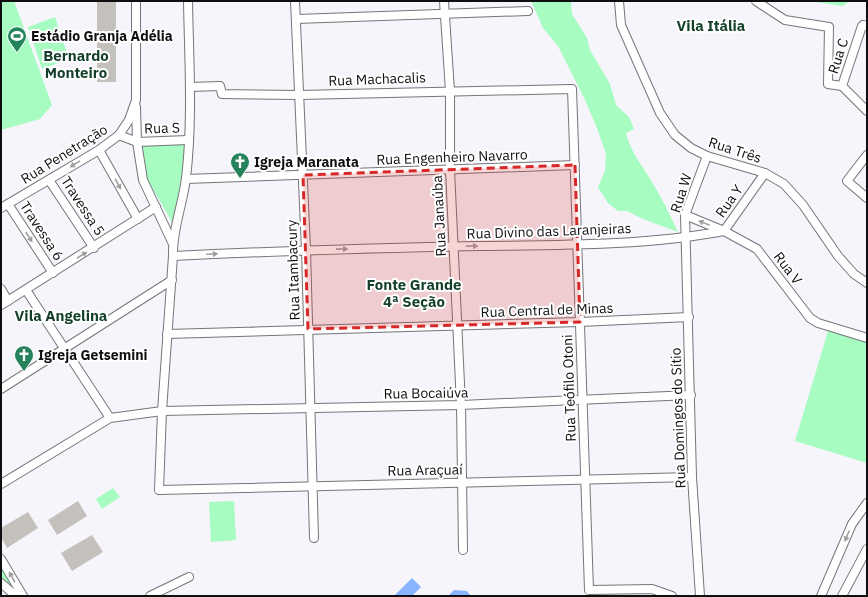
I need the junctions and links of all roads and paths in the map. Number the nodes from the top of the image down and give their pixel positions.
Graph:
1 (136, 1) edge
2 (188, 1) edge
3 (295, 1) edge
4 (444, 1) edge
5 (619, 1) edge
6 (756, 1) edge
7 (528, 11) dead end
8 (445, 13) junction
9 (296, 19) junction
10 (865, 26) edge
11 (842, 86) junction
12 (190, 87) junction
13 (572, 89) joint
14 (450, 91) junction
15 (299, 95) junction
16 (136, 100) junction
17 (867, 110) edge
18 (119, 135) junction
19 (188, 140) junction
20 (137, 142) junction
21 (99, 150) junction
22 (707, 156) junction
23 (867, 156) edge
24 (575, 165) junction
25 (450, 170) junction
26 (765, 173) junction
27 (303, 175) junction
28 (186, 179) junction
29 (49, 180) junction
30 (867, 198) edge
31 (4, 206) edge
32 (156, 207) junction
33 (685, 216) junction
34 (138, 219) junction
35 (724, 231) junction
36 (685, 238) junction
37 (173, 244) junction
38 (577, 244) junction
39 (454, 247) junction
40 (94, 248) junction
41 (306, 250) junction
42 (173, 256) junction
43 (53, 273) junction
44 (172, 280) junction
45 (867, 283) edge
46 (1, 289) edge
47 (26, 290) junction
48 (4, 303) edge
49 (688, 317) junction
50 (580, 322) junction
51 (456, 325) junction
52 (308, 329) junction
53 (167, 334) junction
54 (867, 338) edge
55 (63, 349) junction
56 (1, 389) edge
57 (690, 395) junction
58 (582, 400) junction
59 (461, 405) junction
60 (310, 408) junction
61 (162, 411) junction
62 (110, 418) junction
63 (692, 477) junction
64 (585, 478) junction
65 (462, 482) junction
66 (1, 484) edge
67 (314, 485) junction
68 (867, 503) edge
69 (314, 538) dead end
70 (867, 549) edge
71 (463, 550) dead end
72 (1, 559) edge
73 (189, 577) dead end
74 (1, 583) edge
75 (16, 596) edge
76 (23, 596) edge
77 (150, 596) edge
78 (672, 596) edge
79 (700, 596) edge
80 (821, 596) edge
81 (842, 596) edge

1 - 16 street
2 - 12 street
3 - 9 street, Rua Itambacury
4 - 8 street, Rua Janaúba
5 - 22 street, Rua Três
6 - 11 street
7 - 8 street
8 - 9 street
8 - 14 street, Rua Janaúba
9 - 15 street, Rua Itambacury
10 - 11 street, Rua C
11 - 17 street, Rua C
12 - 15 street, Rua Machacalis
12 - 19 street
13 - 14 street, Rua Machacalis
13 - 24 street, Rua Teófilo Otoni
14 - 15 street, Rua Machacalis
14 - 25 street, Rua Janaúba
15 - 27 street, Rua Itambacury
16 - 18 street
16 - 20 street
18 - 20 street
18 - 21 street, Rua Penetração
19 - 20 street, Rua S
19 - 28 street
20 - 32 street
21 -> 29 street, Rua Penetração
21 -> 34 street
22 - 26 street, Rua Três
22 - 33 street, Rua W
23 - 30 street
24 - 25 street, Rua Engenheiro Navarro
24 - 38 street, Rua Teófilo Otoni
25 - 27 street, Rua Engenheiro Navarro
25 - 39 street, Rua Janaúba
26 - 35 street, Rua Y
26 - 45 street, Rua Três
27 - 28 street, Rua Engenheiro Navarro
27 - 41 street, Rua Itambacury
28 - 37 street
29 - 31 street, Rua Penetração
29 - 40 street, Travessa 5
31 -> 43 street, Travessa 6
32 - 34 street
32 - 37 street
35 -> 33 street, Rua V
33 - 36 street, Rua W
34 - 40 street
35 - 36 street, Rua Y
35 - 54 street, Rua V
36 - 38 street, Rua Divino das Laranjeiras
36 - 49 street, Rua Domingos do Sítio
37 - 42 street
39 -> 38 street, Rua Divino das Laranjeiras
38 - 50 street, Rua Teófilo Otoni
41 -> 39 street, Rua Divino das Laranjeiras
39 - 51 street, Rua Janaúba
43 -> 40 street
42 -> 41 street, Rua Divino das Laranjeiras
41 - 52 street, Rua Itambacury
42 - 44 street
43 - 47 street
44 - 53 street
44 - 55 street
46 - 48 street
47 - 48 street
47 - 55 street
49 - 50 street, Rua Central de Minas
49 - 57 street, Rua Domingos do Sítio
50 - 51 street, Rua Central de Minas
50 - 58 street, Rua Teófilo Otoni
51 - 52 street, Rua Central de Minas
51 - 59 street, Rua Janaúba
52 - 53 street, Rua Central de Minas
52 - 60 street, Rua Itambacury
53 - 61 street
55 - 56 street
55 - 62 street
57 - 58 street, Rua Bocaiúva
57 - 63 street, Rua Domingos do Sítio
58 - 59 street, Rua Bocaiúva
58 - 64 street, Rua Teófilo Otoni
59 - 60 street, Rua Bocaiúva
59 - 65 street, Rua Janaúba
60 - 61 street, Rua Bocaiúva
60 - 67 street, Rua Itambacury
61 - 62 street, Rua Bocaiúva
61 - 67 street, Rua Araçuaí
62 - 66 street
63 - 64 street, Rua Araçuaí
63 - 79 street, Rua Domingos do Sítio
64 - 65 street, Rua Araçuaí
64 - 78 street, Rua Teófilo Otoni
65 - 67 street, Rua Araçuaí
65 - 71 street, Rua Janaúba
67 - 69 street, Rua Itambacury
68 -> 80 street
70 - 81 street
76 -> 72 street
73 - 77 street
74 - 75 street

